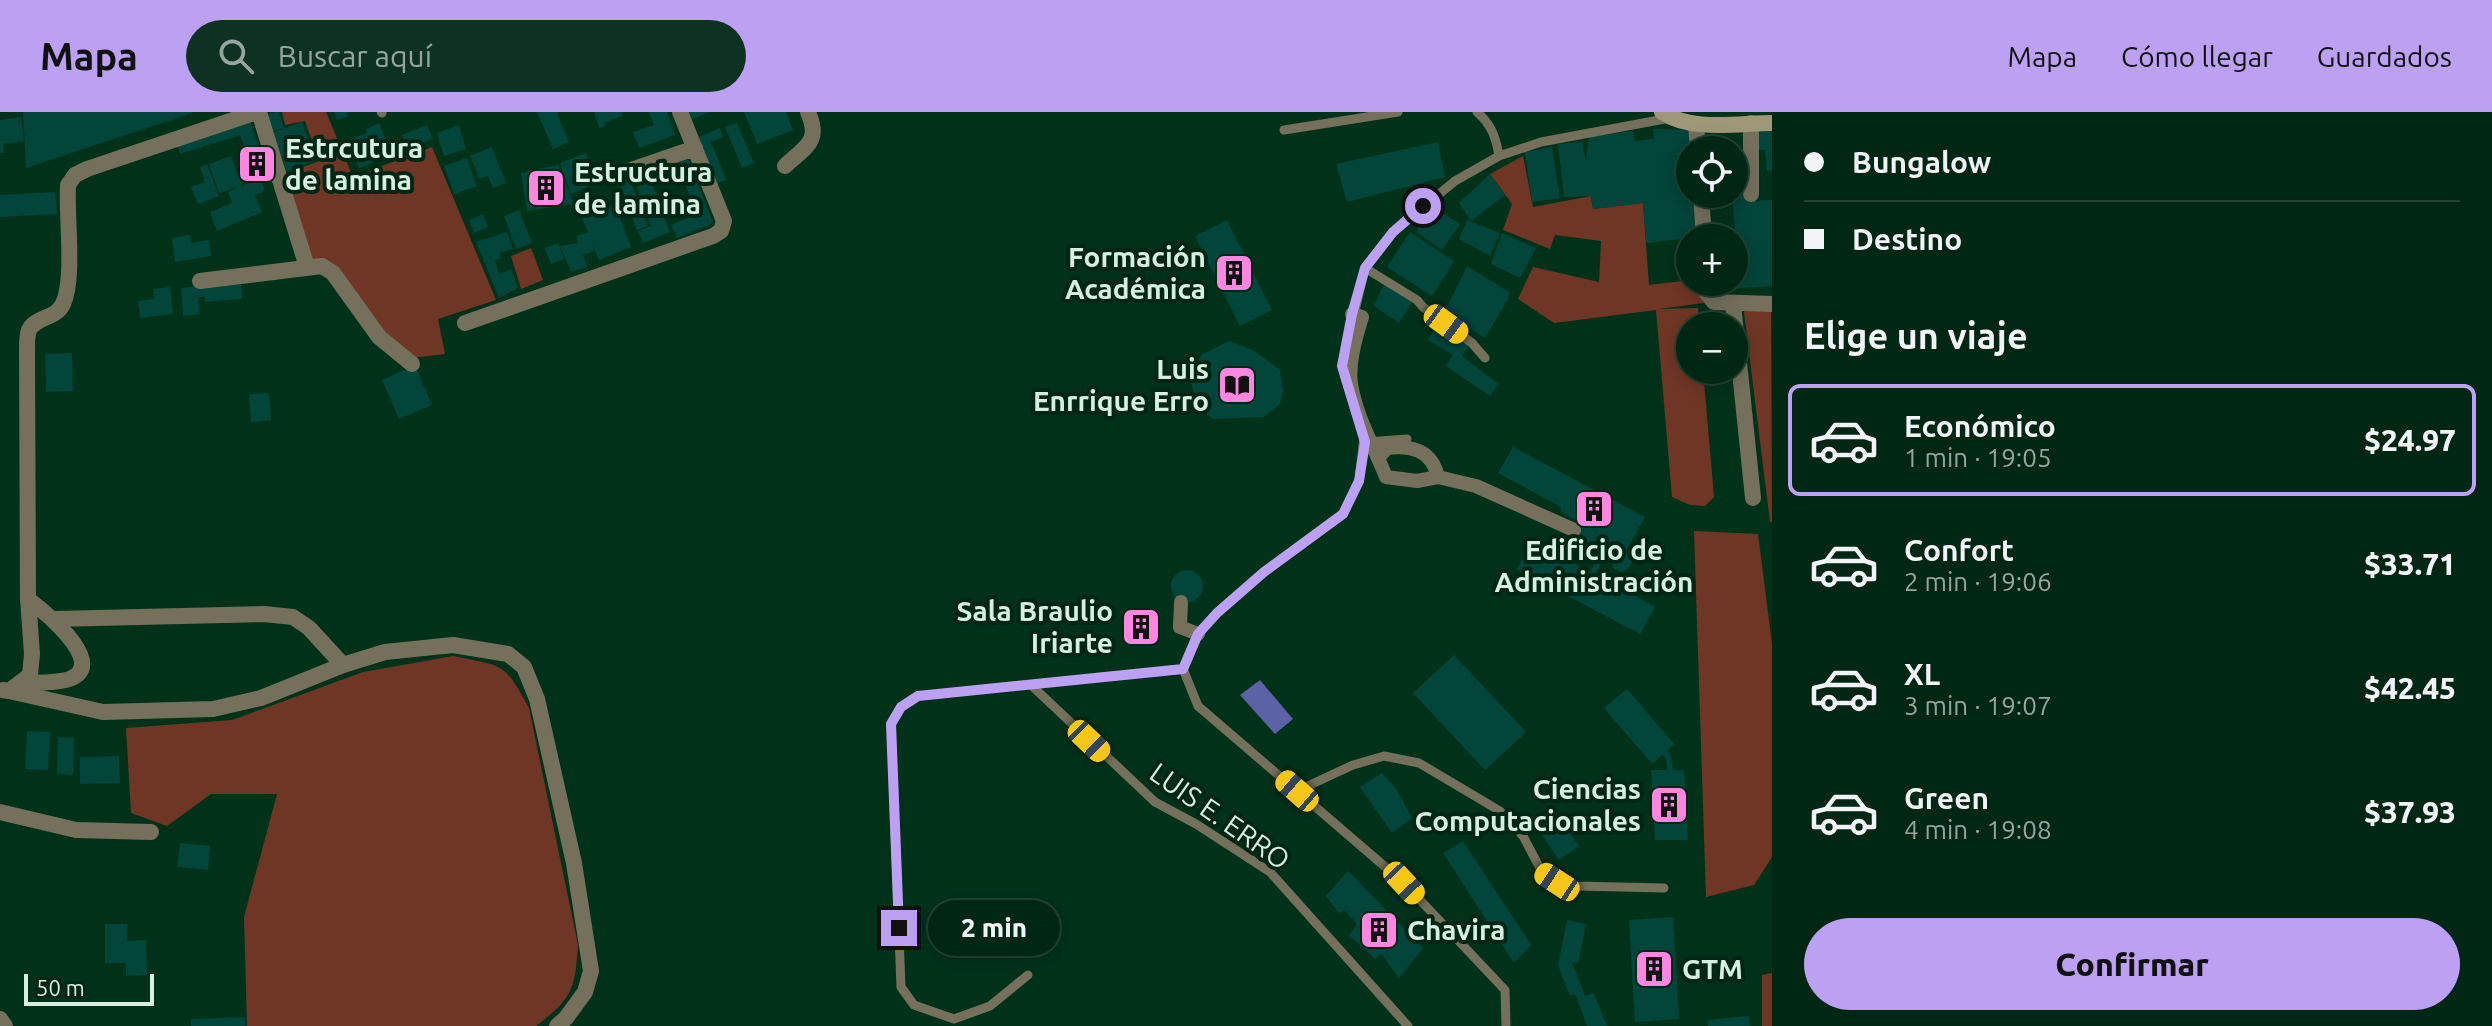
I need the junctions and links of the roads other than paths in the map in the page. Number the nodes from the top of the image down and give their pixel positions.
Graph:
1 (258, 112) edge
2 (680, 112) edge
3 (808, 112) edge
4 (1398, 112) edge
5 (1477, 112) edge
6 (1666, 115) edge
7 (223, 118) edge
8 (1751, 123) junction
9 (1772, 123) edge
10 (1696, 124) junction
11 (1284, 130) dead end
12 (1697, 136) edge
13 (695, 148) junction
14 (1499, 156) junction
15 (785, 166) dead end
16 (628, 171) dead end
17 (1751, 194) dead end
18 (307, 267) junction
19 (1365, 268) junction
20 (200, 281) dead end
21 (1709, 296) edge
22 (1733, 304) junction
23 (1772, 304) edge
24 (1352, 314) joint
25 (465, 323) dead end
26 (1485, 358) dead end
27 (412, 364) dead end
28 (1407, 439) dead end
29 (1369, 441) junction
30 (1378, 458) junction
31 (1438, 477) junction
32 (1753, 498) dead end
33 (1574, 530) dead end
34 (28, 599) junction
35 (1181, 602) dead end
36 (55, 619) junction
37 (1198, 634) junction
38 (343, 665) junction
39 (1183, 669) junction
40 (1031, 685) junction
41 (10, 688) edge
42 (1297, 791) junction
43 (0, 812) edge
44 (151, 832) dead end
45 (1664, 888) dead end
46 (1028, 975) dead end
47 (0, 1019) edge
48 (5, 1026) edge
49 (557, 1026) edge
50 (1408, 1026) edge
51 (1506, 1026) edge

1 - 7 street
1 - 18 street
2 - 13 street
3 - 15 street
4 - 11 lane
5 - 14 lane
6 - 10 main road
6 - 14 lane
7 - 34 street
8 - 9 main road
8 - 10 main road
8 - 17 street
10 - 12 street
13 - 16 street
13 - 25 street
14 - 19 lane
18 - 20 street
18 - 27 street
19 - 24 lane
19 - 26 lane
21 - 22 street
22 - 23 street
22 - 32 street
24 - 29 street
28 - 29 lane
29 - 30 street
29 - 37 lane
30 - 31 street
30 - 31 street
31 - 33 street
34 - 36 street
34 - 41 street
35 - 37 street
36 - 38 street
36 - 41 street
37 - 39 lane
38 - 41 street
38 - 49 street
39 - 40 lane
39 - 42 lane
40 - 46 lane
40 - 50 lane, LUIS E. ERRO
42 - 45 lane
42 - 51 lane
43 - 44 street
47 - 48 street

